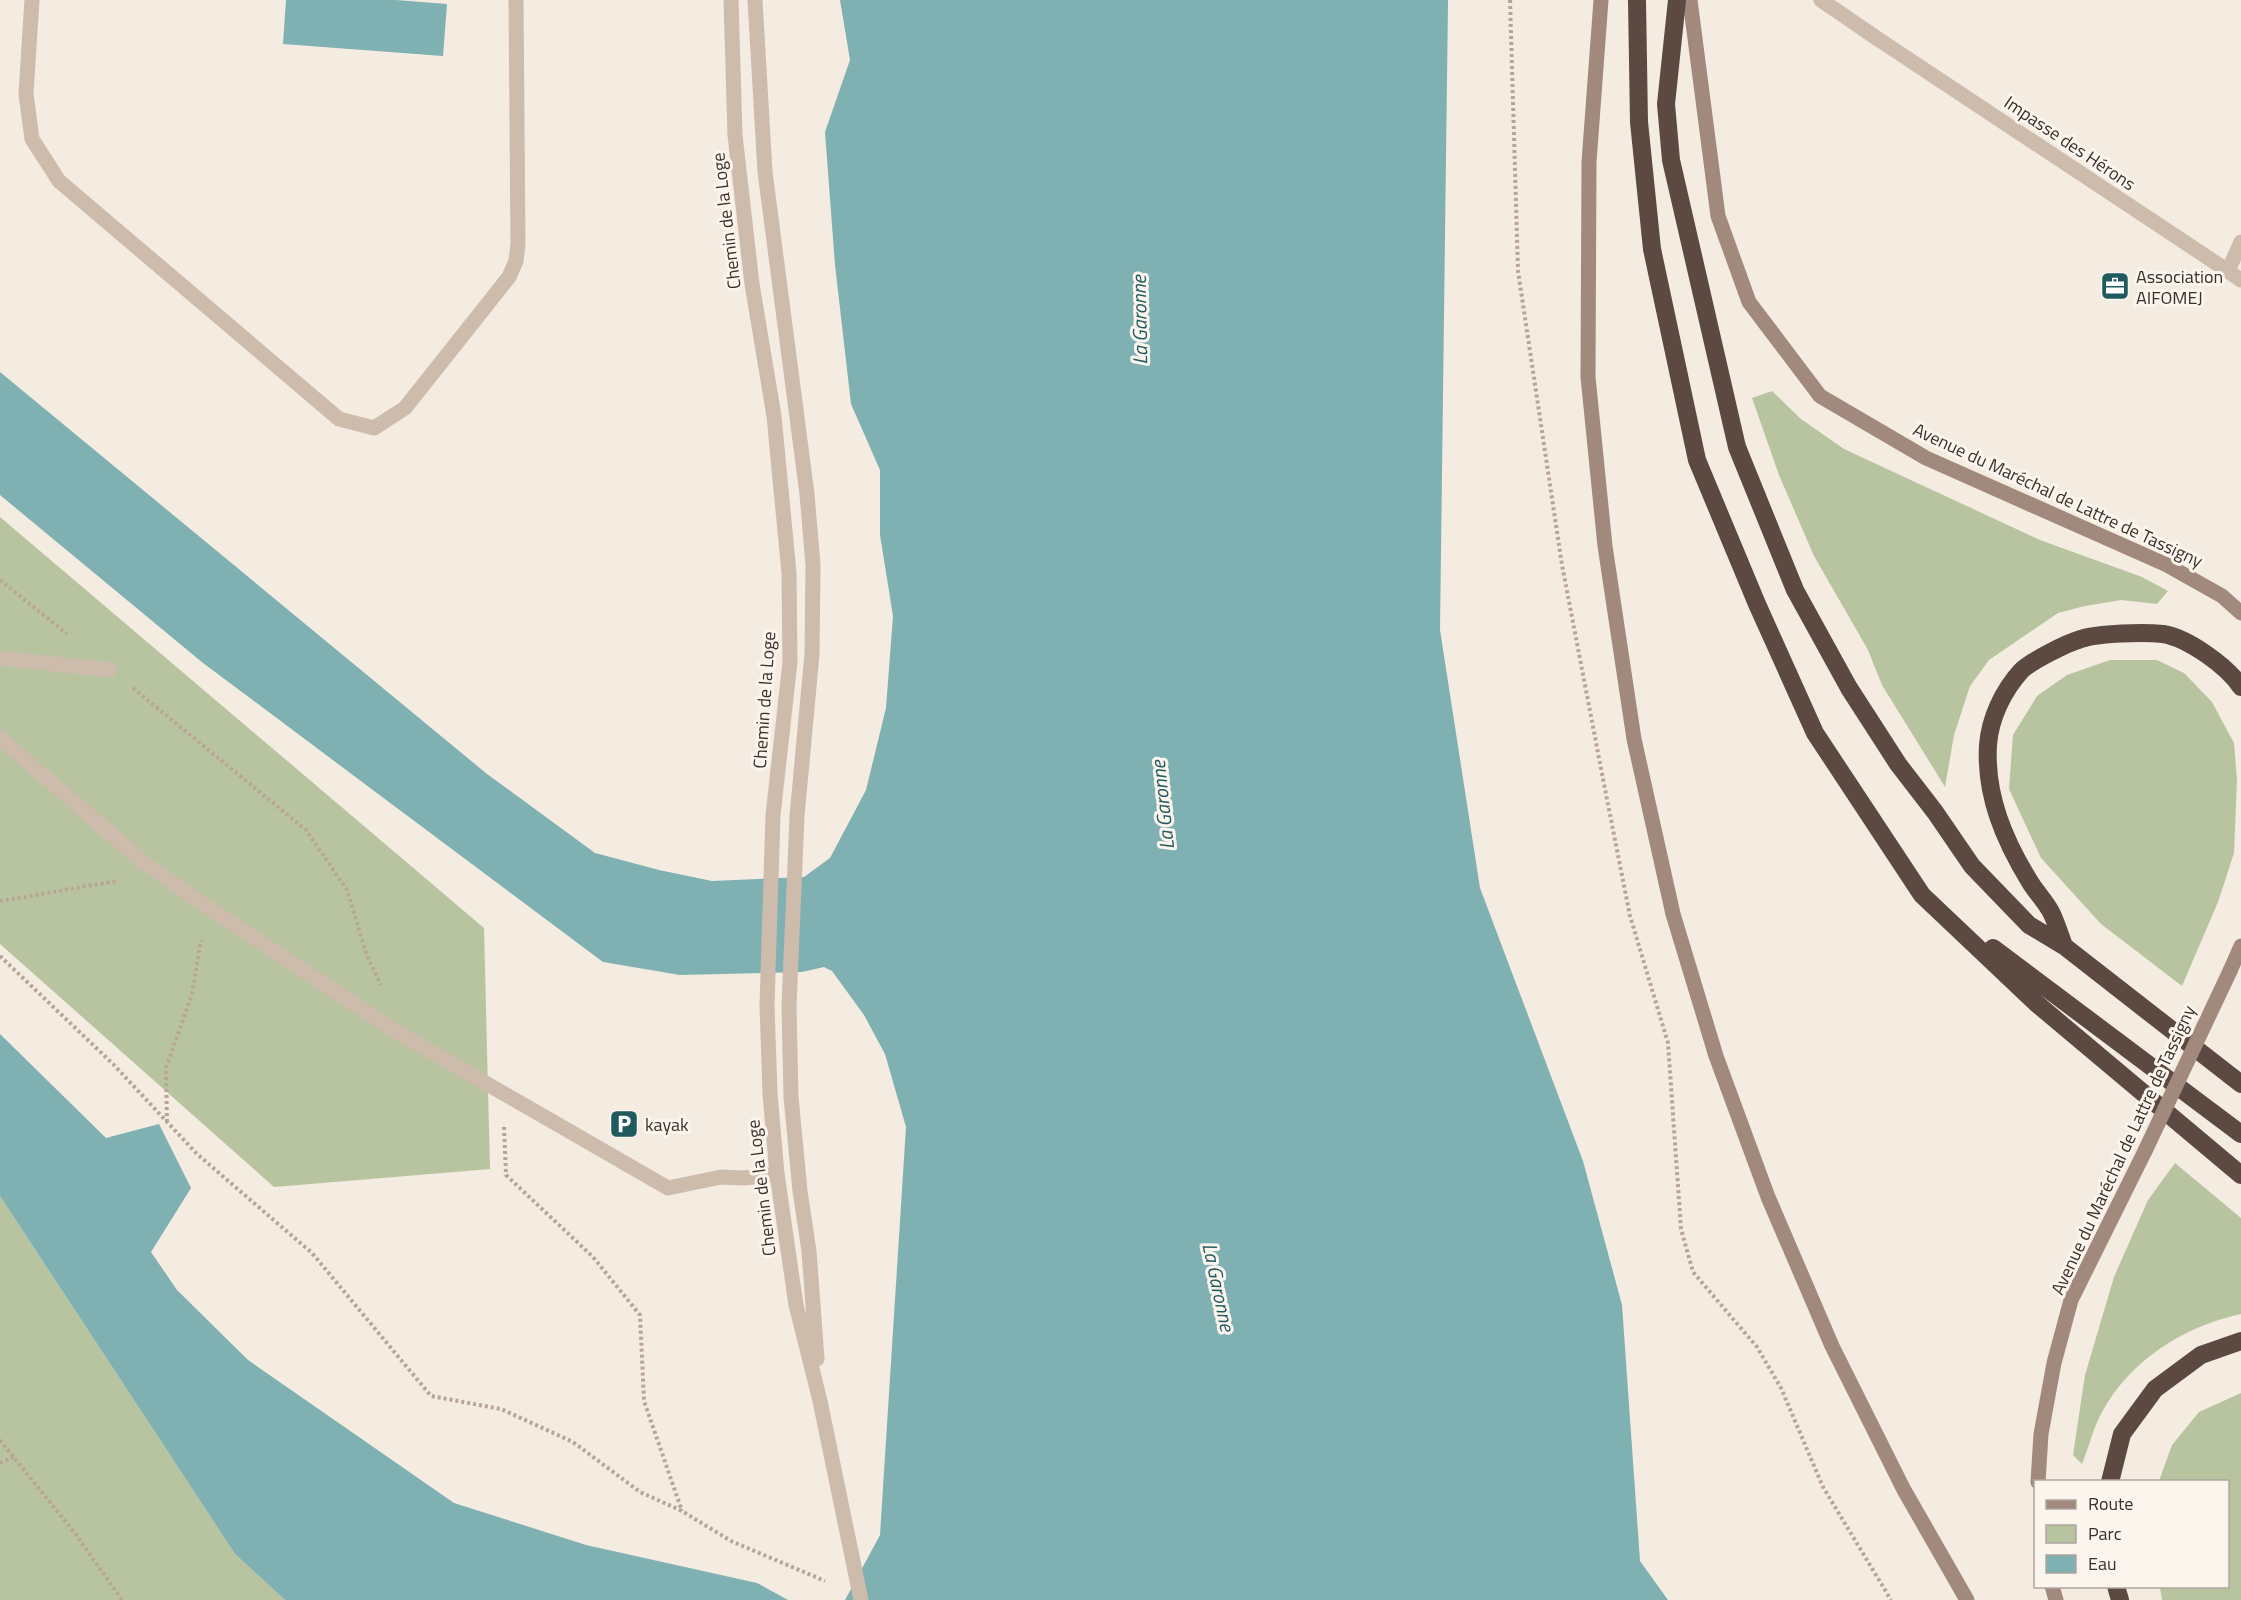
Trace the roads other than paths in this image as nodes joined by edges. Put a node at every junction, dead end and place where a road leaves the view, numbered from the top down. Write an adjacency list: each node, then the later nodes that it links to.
1 (32, 0): 2 (street)
2 (516, 0)
3 (731, 0): 22 (street, Chemin de la Loge)
4 (755, 0): 25 (street, Chemin de la Loge)
5 (1601, 0): 29 (main road)
6 (1637, 0): 17 (highway)
7 (1677, 0): 19 (highway)
8 (1690, 0): 12 (main road, Avenue du Maréchal de Lattre de Tassigny)
9 (1821, 0): 11 (street, Impasse des Hérons)
10 (2241, 242): 11 (street)
11 (2235, 276)
12 (2241, 613)
13 (0, 658): 14 (street)
14 (110, 670)
15 (2241, 687): 19 (highway)
16 (0, 738): 22 (street)
17 (1922, 895): 21 (highway); 23 (highway)
18 (2241, 945): 26 (main road, Avenue du Maréchal de Lattre de Tassigny, bridge)
19 (2064, 946): 20 (highway)
20 (2241, 1084)
21 (2241, 1134)
22 (777, 1174): 25 (street, Chemin de la Loge)
23 (2241, 1175)
24 (2241, 1341): 27 (highway)
25 (820, 1401): 28 (street, Chemin de la Loge)
26 (2038, 1480)
27 (2110, 1480)
28 (861, 1600)
29 (1966, 1600)

